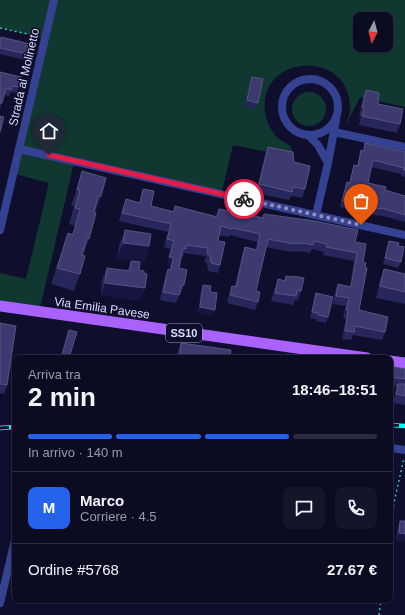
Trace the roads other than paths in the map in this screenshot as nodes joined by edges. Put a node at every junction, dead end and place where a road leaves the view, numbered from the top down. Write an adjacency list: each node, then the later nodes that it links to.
1 (54, 0): 6 (street, Strada al Molinetto)
2 (336, 119): 3 (street); 4 (street); 4 (street)
3 (334, 132): 5 (street); 7 (street)
4 (308, 135): 7 (street)
5 (405, 147)
6 (19, 149): 8 (street, Strada al Molinetto); 9 (street)
7 (328, 163): 9 (street)
8 (4, 196): 10 (street, Strada al Molinetto)
9 (316, 215): 11 (street)
10 (0, 230)
11 (405, 235)
12 (0, 306): 13 (main road, Via Emilia Pavese / SS10)
13 (346, 355)
14 (393, 361): 15 (main road)
15 (405, 363)
16 (393, 449): 17 (street)
17 (405, 451)
18 (12, 553): 19 (street)
19 (0, 603)

